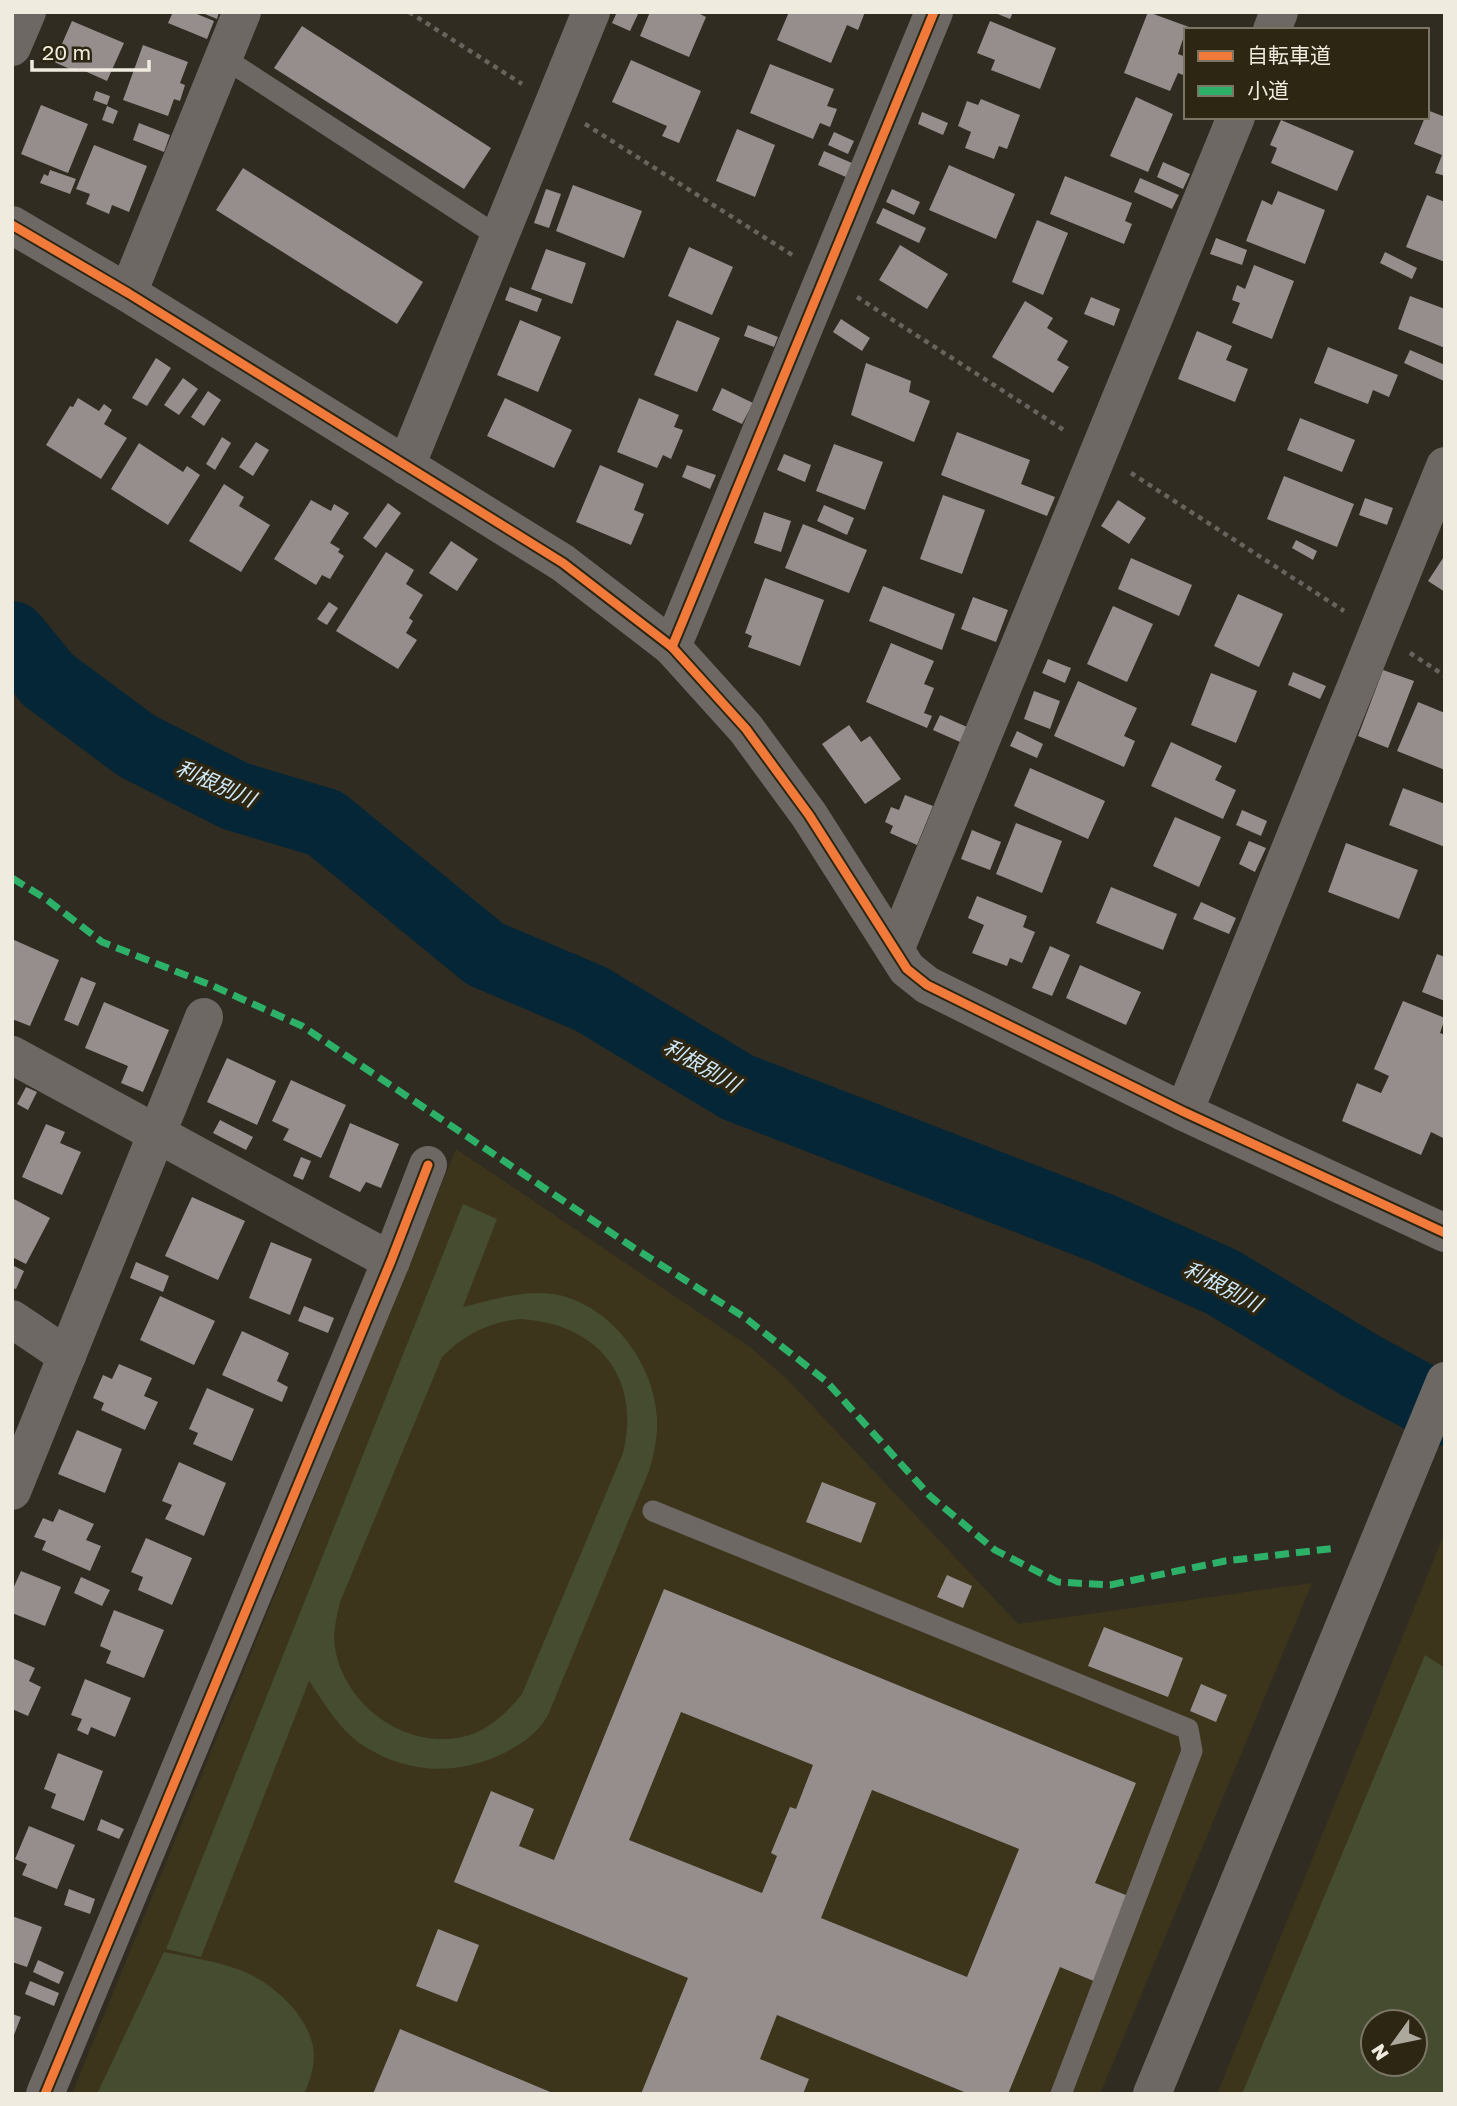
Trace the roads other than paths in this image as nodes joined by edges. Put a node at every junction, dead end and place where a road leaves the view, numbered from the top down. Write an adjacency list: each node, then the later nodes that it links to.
1 (27, 12): 5 (street)
2 (242, 12): 6 (street)
3 (591, 12): 9 (street)
4 (934, 12): 13 (street)
5 (12, 47)
6 (224, 58): 9 (lane); 10 (street)
7 (1235, 119): 14 (street)
8 (12, 225): 10 (street)
9 (499, 237): 11 (street)
10 (128, 293): 11 (street)
11 (406, 466): 13 (street)
12 (1445, 466): 17 (street)
13 (672, 647): 14 (street)
14 (895, 950): 17 (street)
15 (204, 1017): 18 (street)
16 (12, 1055): 18 (street)
17 (1184, 1112): 20 (street)
18 (157, 1134): 21 (street); 23 (street)
19 (428, 1166): 21 (street)
20 (1445, 1233)
21 (391, 1261): 27 (street)
22 (12, 1320): 23 (street)
23 (67, 1356): 25 (street)
24 (1445, 1381): 29 (street)
25 (12, 1491)
26 (653, 1511): 28 (lane)
27 (45, 2094)
28 (1061, 2094)
29 (1152, 2094)

